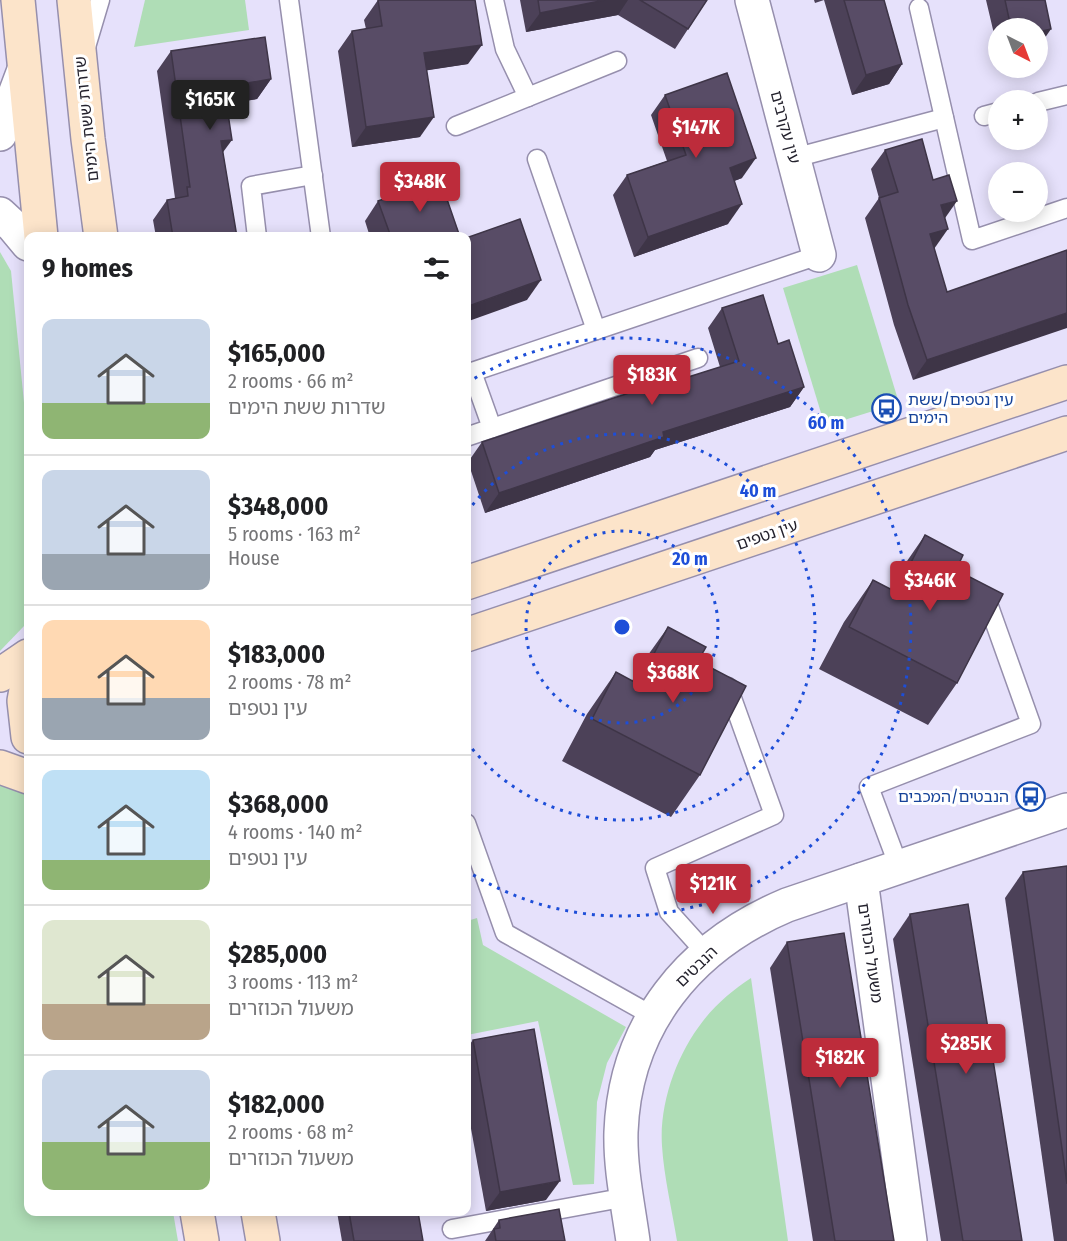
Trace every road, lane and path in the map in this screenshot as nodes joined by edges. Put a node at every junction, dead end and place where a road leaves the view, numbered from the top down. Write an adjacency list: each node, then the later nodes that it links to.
1 (18, 0): 10 (street)
2 (74, 0): 9 (street, שדרות ששת הימים)
3 (100, 0): 9 (lane)
4 (289, 0): 19 (lane)
5 (494, 0): 12 (lane)
6 (752, 0): 17 (street, עין עקרבים)
7 (919, 8): 14 (lane)
8 (617, 61): 12 (lane)
9 (80, 66): 23 (street, שדרות ששת הימים)
10 (24, 70): 16 (street); 22 (street)
11 (1067, 95): 13 (lane)
12 (528, 97): 15 (lane)
13 (1048, 100)
14 (944, 118): 17 (lane); 20 (lane)
15 (456, 126)
16 (0, 134)
17 (794, 158): 27 (street, עין עקרבים)
18 (537, 159): 28 (lane)
19 (312, 175): 24 (lane); 25 (lane)
20 (1067, 208)
21 (0, 214): 26 (street)
22 (40, 232)
23 (100, 232)
24 (256, 232)
25 (320, 232)
26 (24, 239)
27 (819, 255): 28 (lane)
28 (596, 330): 30 (lane)
29 (698, 357): 33 (lane)
30 (471, 372)
31 (471, 378): 33 (lane)
32 (1067, 382): 36 (street)
33 (492, 428): 35 (lane)
34 (1067, 433): 38 (street, עין נטפים)
35 (471, 435)
36 (471, 581)
37 (986, 598): 46 (lane)
38 (471, 632)
39 (24, 659): 40 (street)
40 (0, 675)
41 (728, 687): 48 (lane)
42 (0, 767): 43 (street)
43 (24, 776)
44 (1067, 810): 46 (street, הנבטים)
45 (471, 838): 49 (lane)
46 (899, 867): 47 (street, הנבטים)
47 (861, 880): 48 (street, הנבטים); 57 (street, משעול הכוזרים)
48 (706, 953): 49 (street, הנבטים)
49 (654, 1016): 50 (street, הנבטים)
50 (627, 1197): 53 (lane); 56 (street, הנבטים)
51 (198, 1216): 54 (street)
52 (259, 1216): 55 (street)
53 (452, 1227)
54 (202, 1241)
55 (263, 1241)
56 (633, 1241)
57 (910, 1241)

